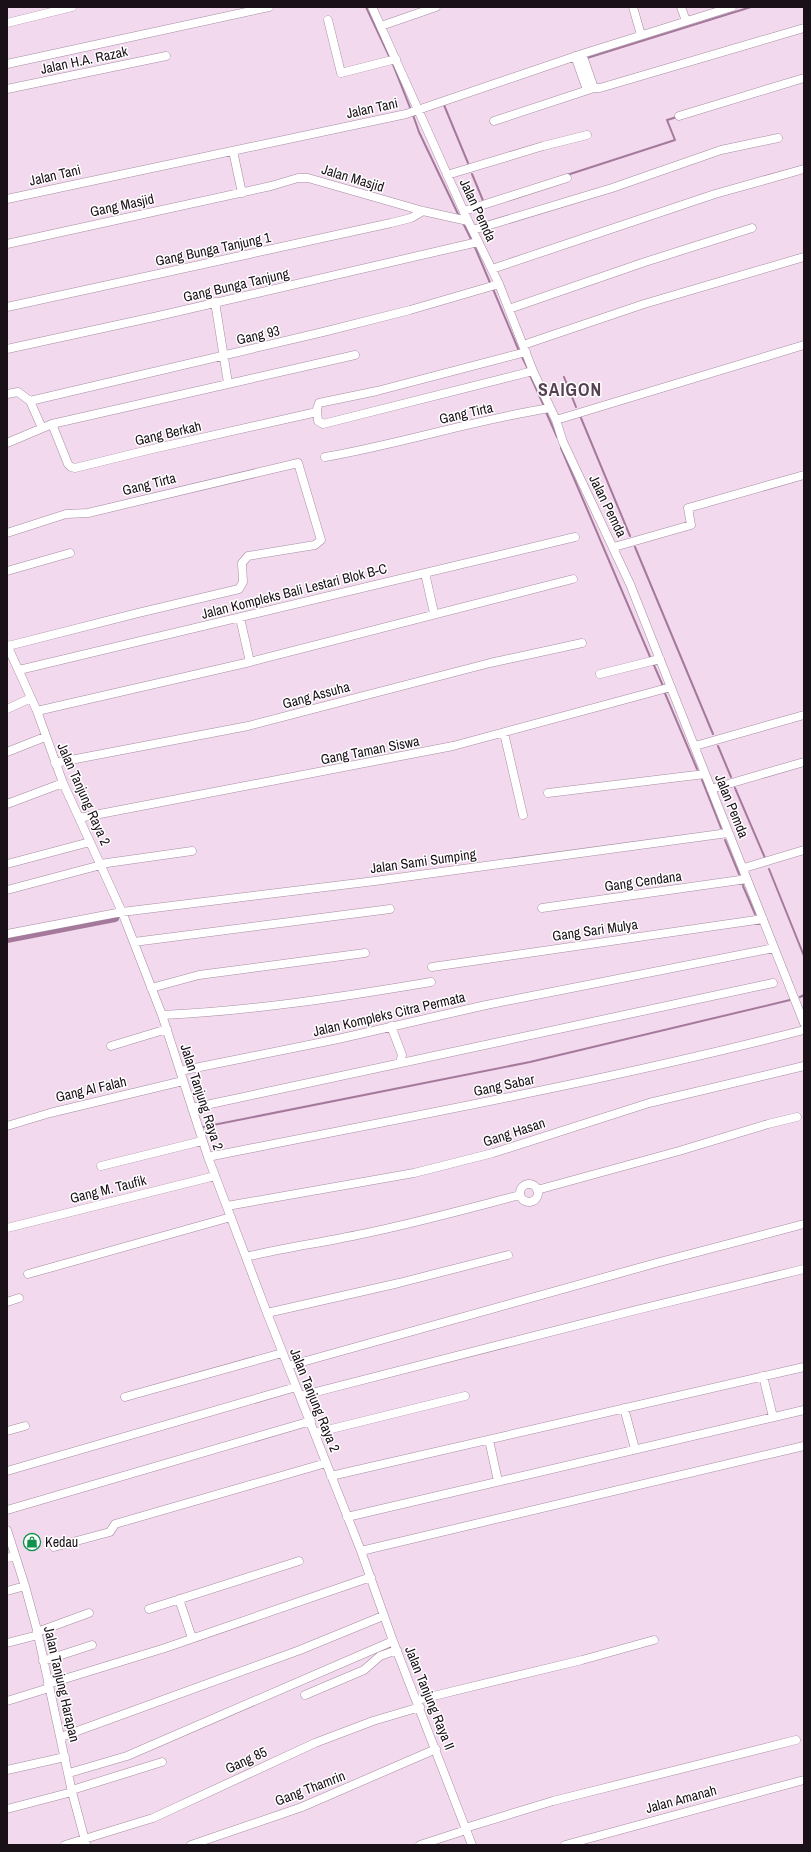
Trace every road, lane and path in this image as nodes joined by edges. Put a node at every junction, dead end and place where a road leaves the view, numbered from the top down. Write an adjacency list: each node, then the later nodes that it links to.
1 (72, 7): 8 (street)
2 (269, 7): 18 (street)
3 (372, 7): 12 (street, Jalan Pemda)
4 (436, 7): 12 (street)
5 (633, 7): 14 (street)
6 (681, 7): 10 (street)
7 (729, 7): 10 (street, Jalan Tani)
8 (44, 10): 11 (street)
9 (328, 20): 17 (street)
10 (686, 21): 14 (street, Jalan Tani)
11 (7, 23)
12 (381, 26): 17 (street, Jalan Pemda)
13 (804, 28): 21 (street)
14 (641, 35): 15 (street, Jalan Tani)
15 (579, 55): 21 (street); 22 (street, Jalan Tani)
16 (166, 56): 20 (street, Jalan H.A. Razak)
17 (396, 59): 22 (street, Jalan Pemda)
18 (7, 64)
19 (804, 78): 23 (street)
20 (7, 89)
21 (590, 89): 24 (street)
22 (417, 110): 27 (street, Jalan Tani); 29 (street, Jalan Pemda)
23 (679, 116)
24 (494, 121)
25 (587, 135): 29 (street)
26 (778, 138): 37 (street)
27 (233, 151): 31 (street); 32 (street, Jalan Tani)
28 (804, 169): 41 (street)
29 (447, 175): 34 (street, Jalan Pemda)
30 (567, 178): 34 (street)
31 (242, 193): 33 (street, Jalan Masjid); 39 (street, Gang Masjid)
32 (7, 199)
33 (423, 211): 35 (street, Jalan Masjid); 44 (street, Gang Bunga Tanjung 1)
34 (464, 211): 35 (street, Jalan Pemda)
35 (467, 221): 37 (street, Jalan Pemda)
36 (752, 228): 45 (street)
37 (473, 230): 38 (street, Jalan Pemda)
38 (474, 243): 41 (street, Jalan Pemda); 43 (street, Gang Bunga Tanjung)
39 (7, 244)
40 (804, 257): 48 (street)
41 (492, 269): 42 (street, Jalan Pemda)
42 (494, 286): 45 (street, Jalan Pemda); 50 (street, Gang 93)
43 (215, 302): 47 (street, Gang Bunga Tanjung); 50 (street)
44 (7, 307)
45 (510, 309): 48 (street, Jalan Pemda)
46 (804, 345): 57 (street)
47 (7, 349)
48 (523, 351): 51 (street, Jalan Pemda); 56 (street, Gang Berkah)
49 (355, 355): 52 (street)
50 (222, 356): 52 (street); 54 (street, Gang 93)
51 (530, 372): 55 (street, Jalan Pemda); 56 (street)
52 (228, 383): 58 (street)
53 (7, 394): 54 (street)
54 (30, 401): 59 (street)
55 (547, 408): 57 (street, Jalan Pemda); 61 (street, Gang Tirta)
56 (317, 412): 58 (street, Gang Berkah)
57 (556, 420): 65 (street, Jalan Pemda)
58 (52, 424): 59 (street)
59 (42, 428): 60 (street)
60 (7, 443)
61 (325, 457)
62 (804, 475): 65 (street)
63 (7, 533): 73 (street, Gang Tirta)
64 (575, 537): 68 (street, Jalan Kompleks Bali Lestari Blok B-C)
65 (614, 547): 74 (street, Jalan Pemda)
66 (70, 554): 67 (street)
67 (7, 571)
68 (425, 573): 70 (street); 71 (street, Jalan Kompleks Bali Lestari Blok B-C)
69 (573, 579): 70 (street)
70 (434, 614): 75 (street)
71 (240, 618): 75 (street); 76 (street, Jalan Kompleks Bali Lestari Blok B-C)
72 (582, 643): 88 (street, Gang Assuha)
73 (7, 646): 76 (street, Jalan Tanjung Raya 2)
74 (660, 659): 77 (street); 78 (street, Jalan Pemda)
75 (250, 662): 81 (street)
76 (19, 670): 79 (street, Jalan Tanjung Raya 2)
77 (600, 674)
78 (665, 689): 83 (street, Gang Taman Siswa); 85 (street, Jalan Pemda)
79 (31, 698): 80 (street); 81 (street, Jalan Tanjung Raya 2)
80 (7, 709)
81 (37, 711): 84 (street, Jalan Tanjung Raya 2)
82 (804, 715): 85 (street)
83 (504, 733): 94 (street); 95 (street, Gang Taman Siswa)
84 (45, 737): 86 (street); 88 (street, Jalan Tanjung Raya 2)
85 (696, 746): 89 (street, Jalan Pemda)
86 (7, 752)
87 (804, 762): 91 (street)
88 (55, 763): 90 (street, Jalan Tanjung Raya 2)
89 (705, 774): 91 (street, Jalan Pemda); 92 (street)
90 (63, 783): 93 (street); 95 (street, Jalan Tanjung Raya 2)
91 (711, 789): 96 (street, Jalan Pemda)
92 (548, 793)
93 (7, 804)
94 (523, 815)
95 (79, 818): 97 (street, Jalan Tanjung Raya 2)
96 (728, 833): 102 (street, Jalan Pemda); 107 (street, Jalan Sami Sumping)
97 (90, 842): 100 (street); 101 (street, Jalan Tanjung Raya 2)
98 (804, 850): 102 (street)
99 (192, 851): 101 (street)
100 (7, 864)
101 (101, 865): 104 (street); 107 (street, Jalan Tanjung Raya 2)
102 (744, 868): 103 (street, Jalan Pemda)
103 (747, 879): 105 (street, Gang Cendana); 108 (street, Jalan Pemda)
104 (7, 890)
105 (542, 908)
106 (390, 909): 110 (street)
107 (122, 912): 109 (street, Jalan Sami Sumping); 110 (street, Jalan Tanjung Raya 2)
108 (763, 919): 111 (street, Jalan Pemda); 113 (street, Gang Sari Mulya)
109 (7, 934)
110 (134, 942): 116 (street, Jalan Tanjung Raya 2)
111 (774, 948): 118 (street, Jalan Pemda); 119 (street, Jalan Kompleks Citra Permata)
112 (365, 953): 116 (street)
113 (432, 967)
114 (431, 982): 117 (street)
115 (773, 983): 123 (street)
116 (151, 988): 117 (street, Jalan Tanjung Raya 2)
117 (162, 1015): 120 (street, Jalan Tanjung Raya 2)
118 (804, 1022)
119 (391, 1026): 123 (street); 125 (street, Jalan Kompleks Citra Permata)
120 (167, 1029): 122 (street); 125 (street, Jalan Tanjung Raya 2)
121 (804, 1030): 131 (street, Gang Sabar)
122 (111, 1046)
123 (400, 1063): 127 (street)
124 (804, 1066): 136 (street, Gang Hasan)
125 (180, 1071): 126 (street, Jalan Tanjung Raya 2)
126 (183, 1081): 127 (street, Jalan Tanjung Raya 2); 129 (street, Gang Al Falah)
127 (192, 1108): 130 (street, Jalan Tanjung Raya 2)
128 (797, 1117): 134 (street)
129 (7, 1126)
130 (202, 1141): 131 (street, Jalan Tanjung Raya 2); 132 (street)
131 (208, 1157): 133 (street, Jalan Tanjung Raya 2)
132 (102, 1166)
133 (215, 1176): 136 (street, Jalan Tanjung Raya 2); 139 (street, Gang M. Taufik)
134 (537, 1190): 135 (street); 135 (street)
135 (520, 1195): 141 (street)
136 (228, 1206): 137 (street, Jalan Tanjung Raya 2)
137 (231, 1217): 141 (street, Jalan Tanjung Raya 2); 143 (street)
138 (804, 1224): 148 (street)
139 (7, 1228)
140 (508, 1255): 146 (street)
141 (246, 1257): 146 (street, Jalan Tanjung Raya 2)
142 (804, 1269): 152 (street)
143 (28, 1274)
144 (19, 1298): 145 (street)
145 (7, 1302)
146 (267, 1313): 147 (street, Jalan Tanjung Raya 2)
147 (282, 1353): 148 (street, Jalan Tanjung Raya 2); 154 (street)
148 (288, 1366): 151 (street, Jalan Tanjung Raya 2)
149 (804, 1366): 150 (street)
150 (763, 1376): 155 (street); 157 (street)
151 (296, 1387): 152 (street, Jalan Tanjung Raya 2); 166 (street)
152 (300, 1396): 158 (street, Jalan Tanjung Raya 2)
153 (465, 1396): 161 (street)
154 (125, 1397)
155 (624, 1408): 162 (street); 164 (street)
156 (804, 1410): 157 (street)
157 (773, 1417): 164 (street)
158 (311, 1421): 161 (street, Jalan Tanjung Raya 2); 169 (street)
159 (25, 1426): 160 (street)
160 (7, 1431)
161 (315, 1433): 165 (street, Jalan Tanjung Raya 2)
162 (489, 1440): 167 (street); 168 (street)
163 (804, 1446): 173 (street)
164 (635, 1449): 168 (street)
165 (326, 1463): 167 (street, Jalan Tanjung Raya 2); 172 (street)
166 (7, 1471)
167 (331, 1476): 170 (street, Jalan Tanjung Raya 2)
168 (498, 1481): 170 (street)
169 (7, 1510)
170 (347, 1517): 173 (street, Jalan Tanjung Raya 2)
171 (7, 1530): 174 (street, Jalan Tanjung Harapan)
172 (54, 1547)
173 (361, 1551): 176 (street, Jalan Tanjung Raya 2)
174 (11, 1557): 178 (street, Jalan Tanjung Harapan)
175 (299, 1561): 180 (street)
176 (364, 1561): 177 (street, Jalan Tanjung Raya II)
177 (371, 1578): 183 (street, Jalan Tanjung Raya II); 185 (street)
178 (25, 1586): 179 (street); 184 (street, Jalan Tanjung Harapan)
179 (7, 1591)
180 (179, 1599): 181 (street); 185 (street)
181 (149, 1609)
182 (89, 1613): 184 (street)
183 (383, 1616): 187 (street, Jalan Tanjung Raya II); 196 (street)
184 (37, 1633): 188 (street); 191 (street, Jalan Tanjung Harapan)
185 (192, 1638): 192 (street)
186 (654, 1640): 195 (street, Gang 85)
187 (393, 1641): 190 (street, Jalan Tanjung Raya II); 202 (street)
188 (7, 1644)
189 (92, 1644): 191 (street)
190 (397, 1650): 193 (street); 195 (street, Jalan Tanjung Raya II)
191 (44, 1661): 192 (street, Jalan Tanjung Harapan)
192 (49, 1686): 194 (street); 196 (street, Jalan Tanjung Harapan)
193 (304, 1695)
194 (7, 1701)
195 (418, 1704): 198 (street, Jalan Tanjung Raya II); 207 (street, Gang 85)
196 (61, 1737): 199 (street, Jalan Tanjung Harapan)
197 (796, 1740): 206 (street)
198 (436, 1749): 206 (street, Jalan Tanjung Raya II); 209 (street, Gang Thamrin)
199 (65, 1757): 201 (street); 202 (street, Jalan Tanjung Harapan)
200 (162, 1762): 204 (street)
201 (7, 1770)
202 (69, 1772): 204 (street, Jalan Tanjung Harapan)
203 (804, 1780): 212 (street, Jalan Amanah)
204 (72, 1791): 205 (street); 207 (street, Jalan Tanjung Harapan)
205 (7, 1809)
206 (466, 1829): 210 (street); 211 (street, Jalan Tanjung Raya II)
207 (85, 1843): 208 (street, Gang 85)
208 (65, 1845)
209 (191, 1845)
210 (420, 1845)
211 (472, 1845)
212 (565, 1845)

